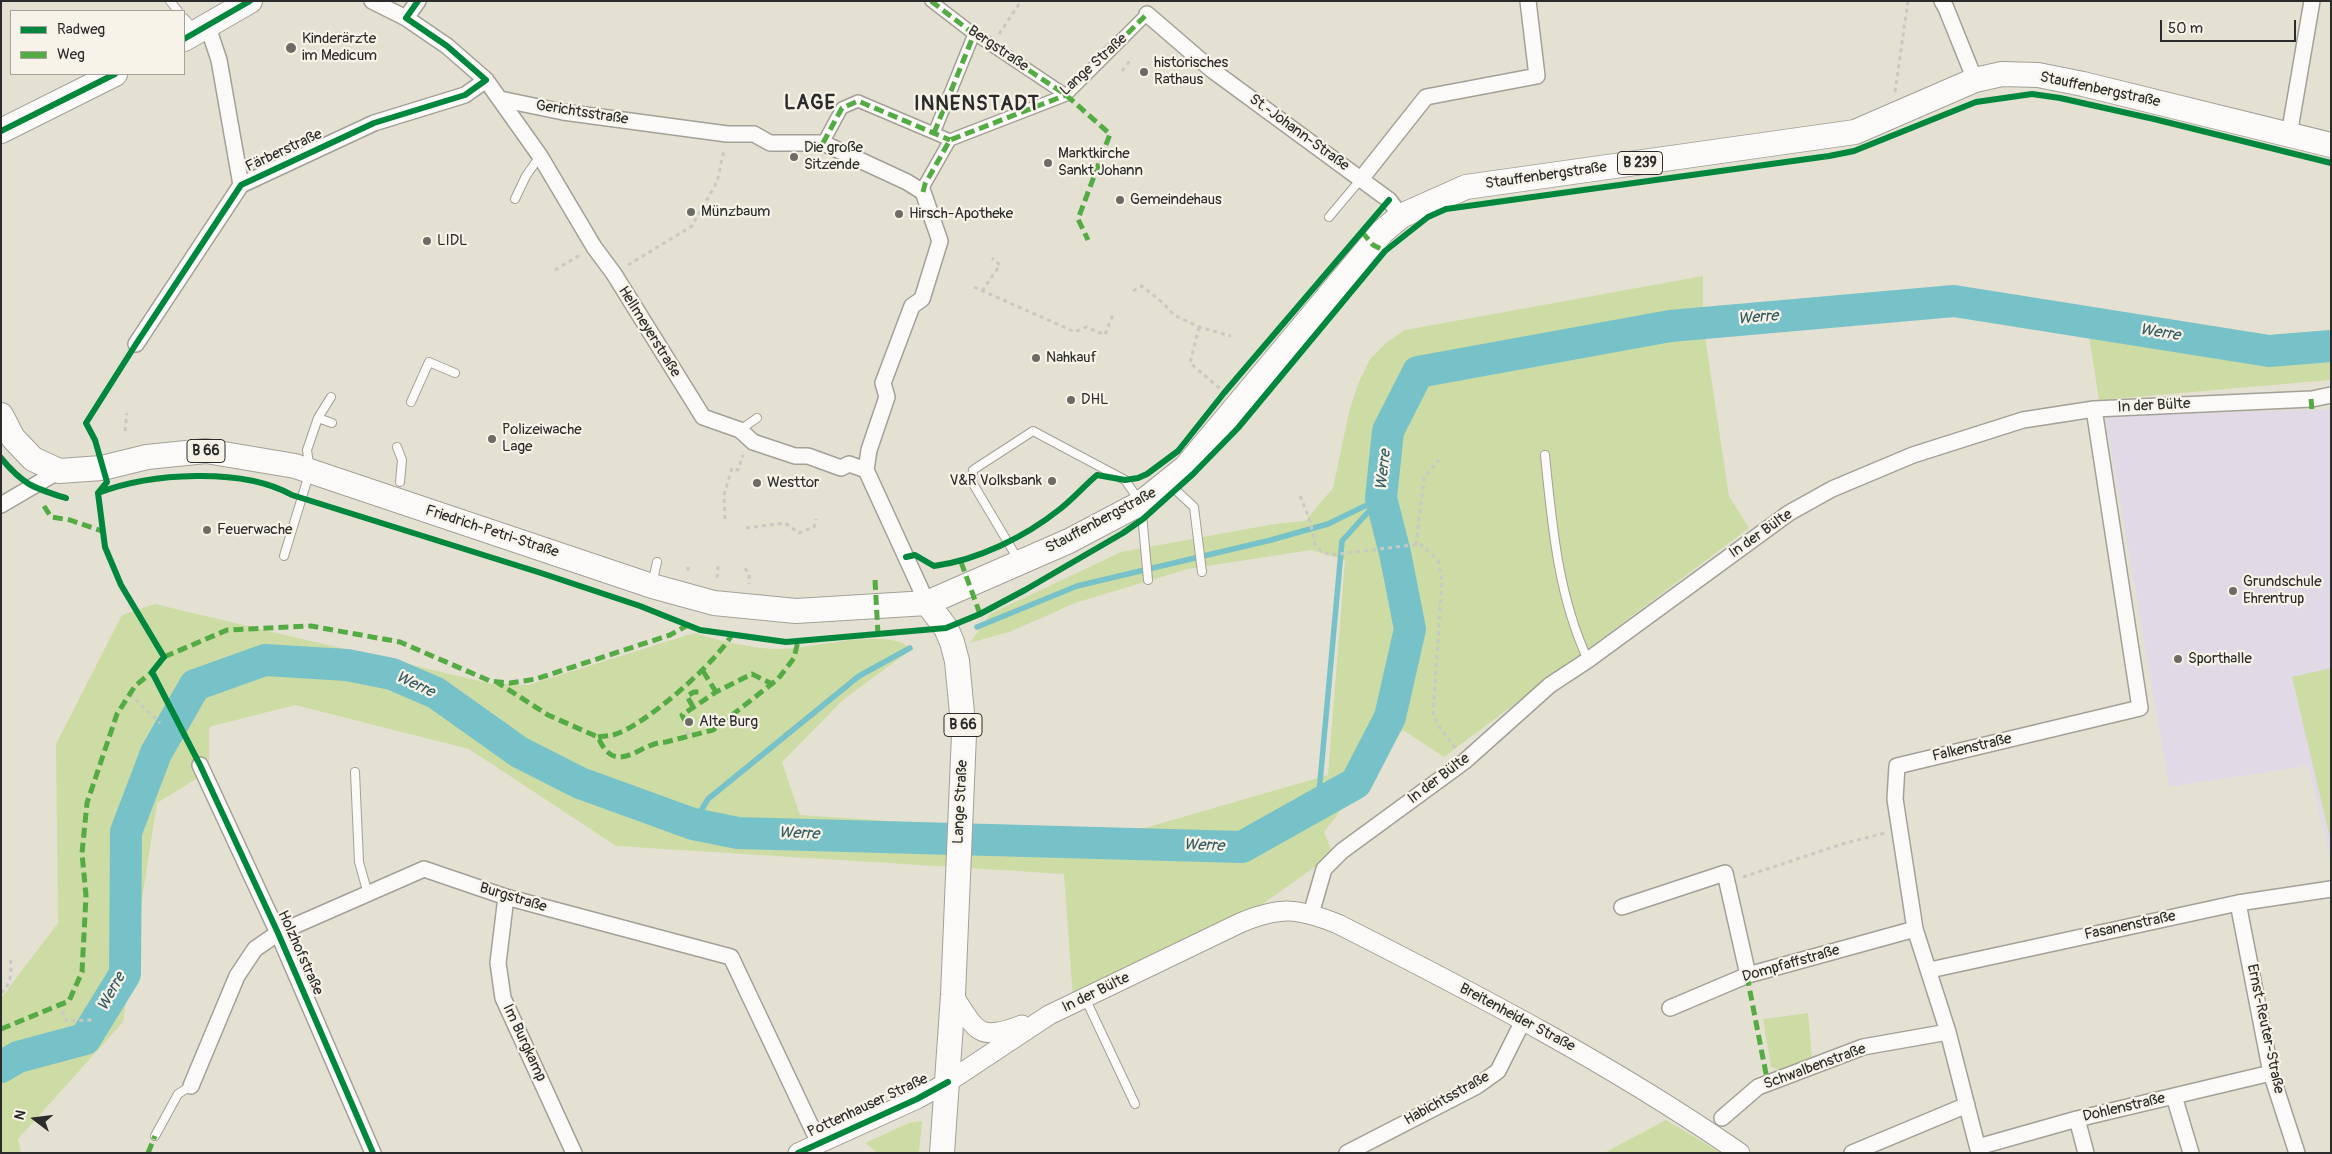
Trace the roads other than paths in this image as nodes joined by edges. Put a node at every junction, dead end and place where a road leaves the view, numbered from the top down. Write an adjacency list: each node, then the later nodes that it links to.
1 (250, 1): 10 (main road)
2 (372, 1): 9 (street)
3 (418, 1): 9 (street)
4 (931, 1): 11 (street, Bergstraße)
5 (1528, 1): 24 (street)
6 (2312, 1): 19 (street)
7 (1947, 4): 14 (street)
8 (1147, 14): 15 (street, Lange Straße); 24 (street, St.-Johann-Straße)
9 (406, 18): 13 (street)
10 (193, 29): 25 (street, Färberstraße)
11 (974, 34): 15 (street, Bergstraße); 18 (street)
12 (113, 75): 17 (main road)
13 (486, 80): 16 (street); 25 (street, Färberstraße)
14 (1975, 80): 19 (main road, Stauffenbergstraße / B 239); 29 (main road, Stauffenbergstraße / B 239)
15 (1066, 96): 20 (street, Lange Straße)
16 (500, 99): 21 (street, Gerichtsstraße); 23 (street, Hellmeyerstraße)
17 (1, 131)
18 (931, 132): 20 (street); 21 (street)
19 (2289, 135): 22 (main road, Stauffenbergstraße / B 239)
20 (950, 140): 26 (street)
21 (823, 143): 26 (street, Gerichtsstraße)
22 (2331, 145)
23 (540, 156): 27 (lane); 40 (street, Hellmeyerstraße)
24 (1361, 179): 28 (lane); 29 (street, St.-Johann-Straße)
25 (241, 185): 30 (street, Färberstraße)
26 (923, 192): 43 (street)
27 (515, 199)
28 (1329, 216)
29 (1401, 216): 47 (main road, Stauffenbergstraße / B 239)
30 (136, 344)
31 (455, 373): 34 (lane)
32 (2331, 395): 35 (street, In der Bülte)
33 (330, 397): 37 (lane)
34 (411, 402)
35 (2094, 409): 57 (street, In der Bülte); 67 (street, Falkenstraße)
36 (1, 415): 44 (main road, Friedrich-Petri-Straße / B 66)
37 (318, 418): 39 (lane); 45 (lane)
38 (757, 418): 40 (lane)
39 (332, 423)
40 (744, 434): 43 (street, Hellmeyerstraße)
41 (397, 447): 46 (lane)
42 (1545, 455): 57 (lane)
43 (866, 470): 56 (street, Lange Straße)
44 (59, 471): 45 (main road, Friedrich-Petri-Straße / B 66); 49 (street, Friedrich-Petri-Straße)
45 (310, 471): 50 (lane); 55 (main road, Friedrich-Petri-Straße / B 66)
46 (400, 482)
47 (1168, 483): 48 (main road, Stauffenbergstraße / B 239); 53 (lane)
48 (1141, 503): 52 (main road, Stauffenbergstraße / B 239); 52 (lane); 54 (lane)
49 (1, 505)
50 (284, 556)
51 (657, 562): 55 (lane)
52 (1020, 563): 56 (main road, Stauffenbergstraße / B 239)
53 (1202, 572)
54 (1148, 580)
55 (652, 586): 56 (main road, Friedrich-Petri-Straße / B 66)
56 (927, 603): 71 (main road, Lange Straße / B 66)
57 (1588, 660): 66 (street, In der Bülte)
58 (197, 760): 68 (street, Holzhofstraße)
59 (355, 772): 61 (lane)
60 (2331, 890): 63 (street, Fasanenstraße)
61 (368, 894): 62 (street, Burgstraße); 68 (street, Burgstraße)
62 (506, 897): 86 (street, Burgstraße); 89 (street, Im Burgkamp)
63 (2238, 903): 69 (street, Fasanenstraße); 77 (street, Ernst-Reuter-Straße)
64 (1622, 907): 70 (street)
65 (1281, 911): 66 (street, Breitenheider Straße); 72 (street, In der Bülte)
66 (1312, 914): 75 (street, Breitenheider Straße)
67 (1915, 929): 69 (street, Falkenstraße); 70 (street, Dompfaffstraße)
68 (278, 933): 79 (street, Burgstraße); 88 (street, Holzhofstraße)
69 (1930, 970): 76 (street, Falkenstraße)
70 (1748, 975): 73 (street, Dompfaffstraße)
71 (953, 996): 74 (street); 78 (main road, Lange Straße / B 66)
72 (1086, 998): 74 (street, In der Bülte); 81 (lane)
73 (1670, 1008)
74 (1049, 1015): 78 (street, In der Bülte)
75 (1523, 1021): 92 (street, Habichtsstraße); 93 (street, Breitenheider Straße)
76 (1948, 1032): 82 (street, Falkenstraße); 83 (street, Schwalbenstraße)
77 (2271, 1073): 80 (street, Dohlenstraße); 97 (street, Ernst-Reuter-Straße)
78 (948, 1082): 86 (street, Pottenhauser Straße); 91 (main road, Lange Straße / B 66)
79 (191, 1086): 85 (lane)
80 (2174, 1096): 84 (street, Dohlenstraße); 96 (street)
81 (1135, 1104)
82 (1967, 1105): 87 (street, Falkenstraße); 94 (street)
83 (1722, 1118)
84 (2077, 1119): 87 (street, Dohlenstraße); 95 (street)
85 (155, 1136)
86 (820, 1143): 90 (street, Pottenhauser Straße)
87 (1978, 1150)
88 (373, 1153)
89 (574, 1153)
90 (798, 1153)
91 (942, 1153)
92 (1347, 1153)
93 (1740, 1153)
94 (1852, 1153)
95 (2086, 1153)
96 (2192, 1153)
97 (2297, 1153)

